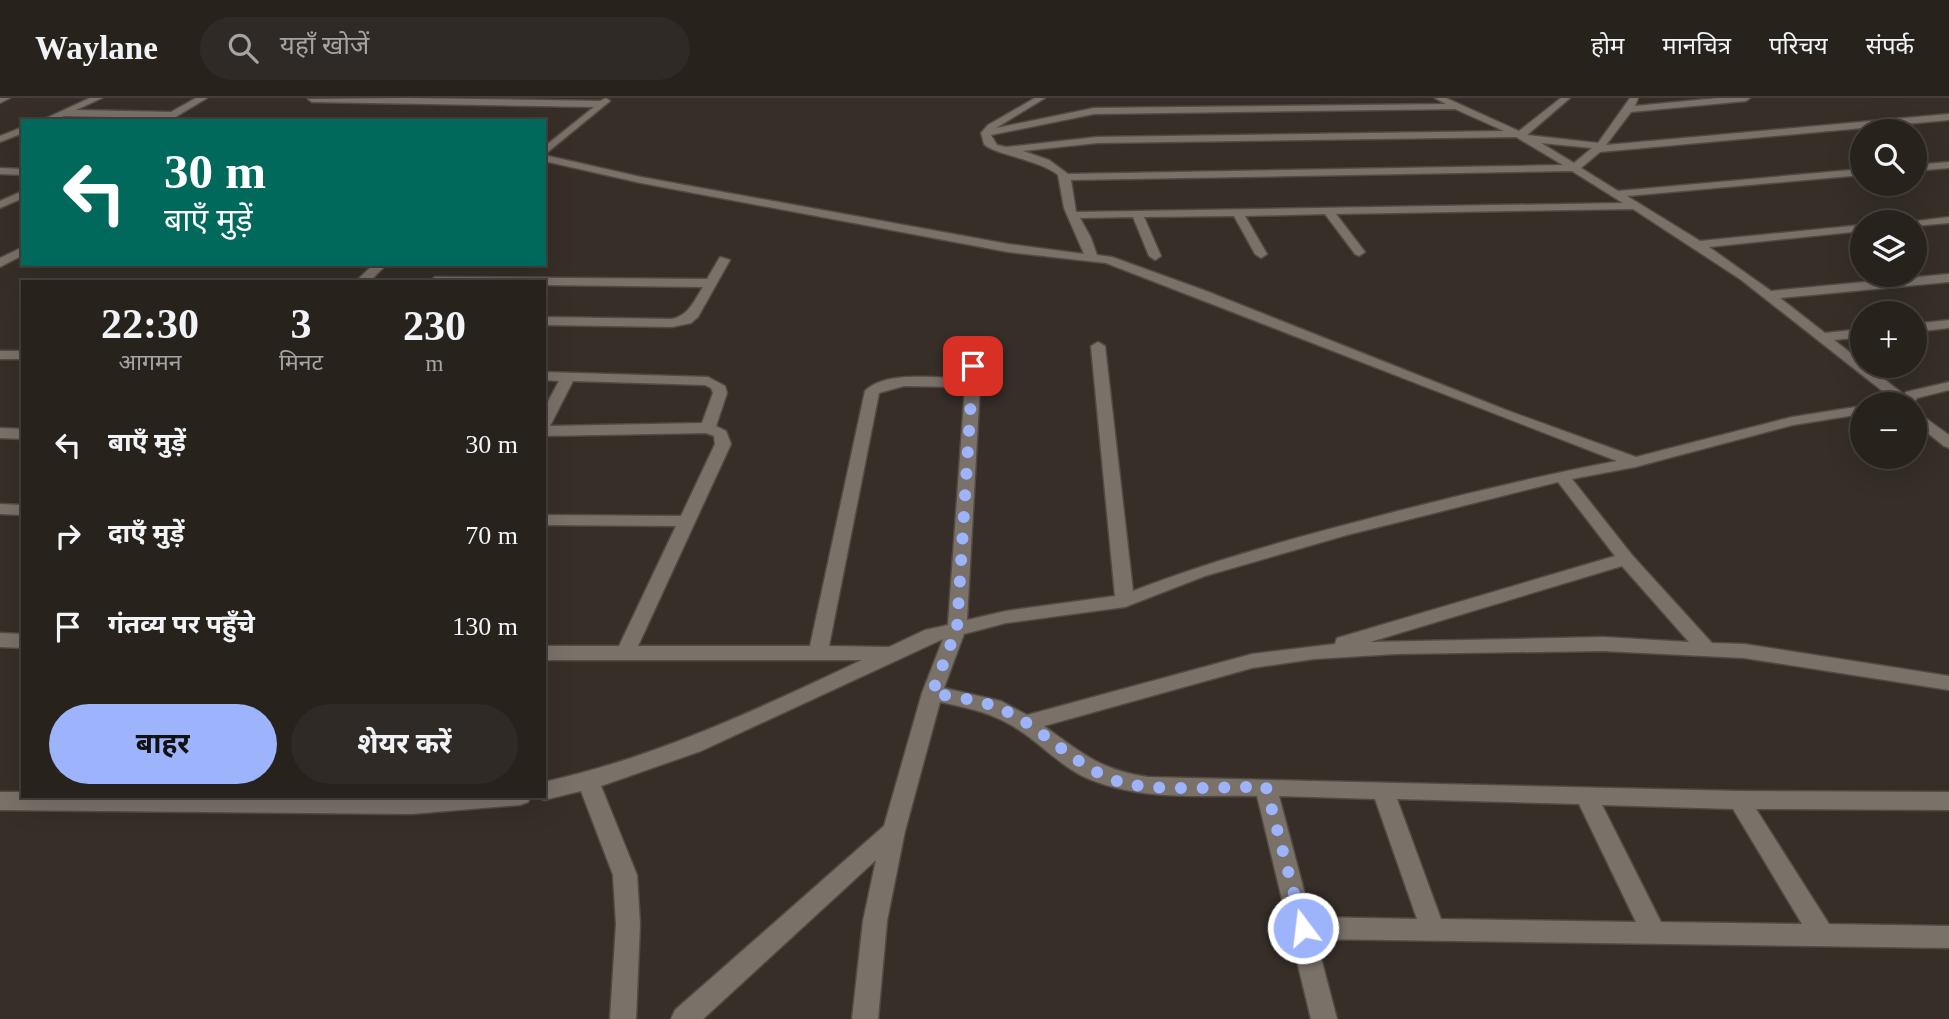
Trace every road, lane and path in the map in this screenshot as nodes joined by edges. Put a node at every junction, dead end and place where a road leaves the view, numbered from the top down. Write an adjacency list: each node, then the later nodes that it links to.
1 (6, 98): 10 (street)
2 (98, 98): 16 (street)
3 (204, 98): 17 (street)
4 (1041, 98): 24 (street)
5 (1249, 98): 15 (street)
6 (1438, 98): 14 (street)
7 (1566, 98): 26 (street)
8 (1746, 98): 13 (street)
9 (312, 99): 11 (street)
10 (0, 100)
11 (419, 100): 12 (street)
12 (606, 101): 27 (street)
13 (1632, 103): 30 (street)
14 (1459, 107): 15 (street); 26 (street)
15 (1256, 110): 21 (street); 24 (street)
16 (63, 113): 17 (street); 19 (street)
17 (172, 115): 20 (street)
18 (1949, 117): 30 (street)
19 (49, 119)
20 (165, 119)
21 (1264, 119)
22 (1270, 129): 28 (street)
23 (21, 131): 29 (street)
24 (986, 133): 32 (street)
25 (546, 136): 27 (street)
26 (1524, 136): 28 (street); 30 (street); 36 (street)
27 (563, 137): 31 (street)
28 (1278, 138): 32 (street)
29 (0, 139)
30 (1598, 147): 36 (street)
31 (546, 150)
32 (1006, 150): 40 (street)
33 (546, 158): 56 (street)
34 (1949, 165): 35 (street)
35 (1927, 167)
36 (1574, 168): 40 (street); 41 (street)
37 (0, 171): 38 (street)
38 (21, 172)
39 (1850, 173): 41 (street)
40 (1066, 177): 48 (street)
41 (1618, 194): 44 (street)
42 (21, 195): 43 (street)
43 (0, 205)
44 (1637, 206): 45 (street); 52 (street)
45 (1328, 211): 46 (street); 53 (street)
46 (1237, 212): 47 (street); 54 (street)
47 (1137, 214): 48 (street); 55 (street)
48 (1073, 215): 56 (street)
49 (1949, 219): 50 (street)
50 (1927, 222)
51 (1850, 229): 52 (street)
52 (1698, 245): 63 (street)
53 (1359, 252)
54 (1261, 254)
55 (1155, 256)
56 (1091, 257): 87 (street)
57 (724, 260): 62 (street)
58 (378, 266): 60 (street)
59 (1949, 278): 63 (street)
60 (363, 280)
61 (546, 282): 62 (street)
62 (711, 283): 64 (street)
63 (1768, 295): 68 (street)
64 (546, 321)
65 (1949, 324): 66 (street)
66 (1927, 327)
67 (1850, 334): 68 (street)
68 (1820, 338): 77 (street)
69 (1098, 346): 94 (street)
70 (975, 349): 75 (street)
71 (0, 355): 72 (street)
72 (21, 355)
73 (546, 376): 74 (street)
74 (569, 376): 80 (street); 82 (street)
75 (971, 383): 95 (street); 102 (street)
76 (1949, 386): 78 (street)
77 (1888, 392)
78 (1924, 392)
79 (1850, 412): 87 (street)
80 (546, 420)
81 (1927, 424): 86 (street)
82 (708, 428): 83 (street); 92 (street)
83 (546, 431)
84 (0, 433): 85 (street)
85 (21, 433)
86 (1949, 443)
87 (1635, 462): 88 (street)
88 (1562, 475): 93 (street); 94 (street)
89 (0, 509): 90 (street)
90 (21, 510)
91 (546, 520): 92 (street)
92 (689, 521): 101 (street)
93 (1626, 559): 98 (street); 99 (street)
94 (1125, 601): 95 (street)
95 (957, 628): 103 (street); 105 (street)
96 (0, 640): 97 (street)
97 (21, 641)
98 (1707, 649): 99 (street); 104 (street)
99 (1314, 652): 106 (street)
100 (546, 653): 101 (street)
101 (625, 653): 102 (street)
102 (818, 653): 103 (street)
103 (892, 653): 107 (street)
104 (1949, 683)
105 (932, 693): 106 (street); 116 (street)
106 (1025, 723): 108 (street)
107 (589, 783): 110 (street); 122 (street)
108 (1266, 787): 109 (street); 117 (street)
109 (1384, 790): 111 (street); 118 (street)
110 (546, 792)
111 (1586, 796): 113 (street); 119 (street)
112 (496, 798): 114 (street)
113 (1739, 800): 115 (street); 120 (street)
114 (0, 801)
115 (1949, 801)
116 (894, 831): 123 (street); 124 (street)
117 (1303, 928): 118 (street); 125 (street)
118 (1433, 930): 119 (street)
119 (1654, 933): 120 (street)
120 (1822, 935): 121 (street)
121 (1949, 937)
122 (623, 1019)
123 (684, 1019)
124 (865, 1019)
125 (1324, 1019)

